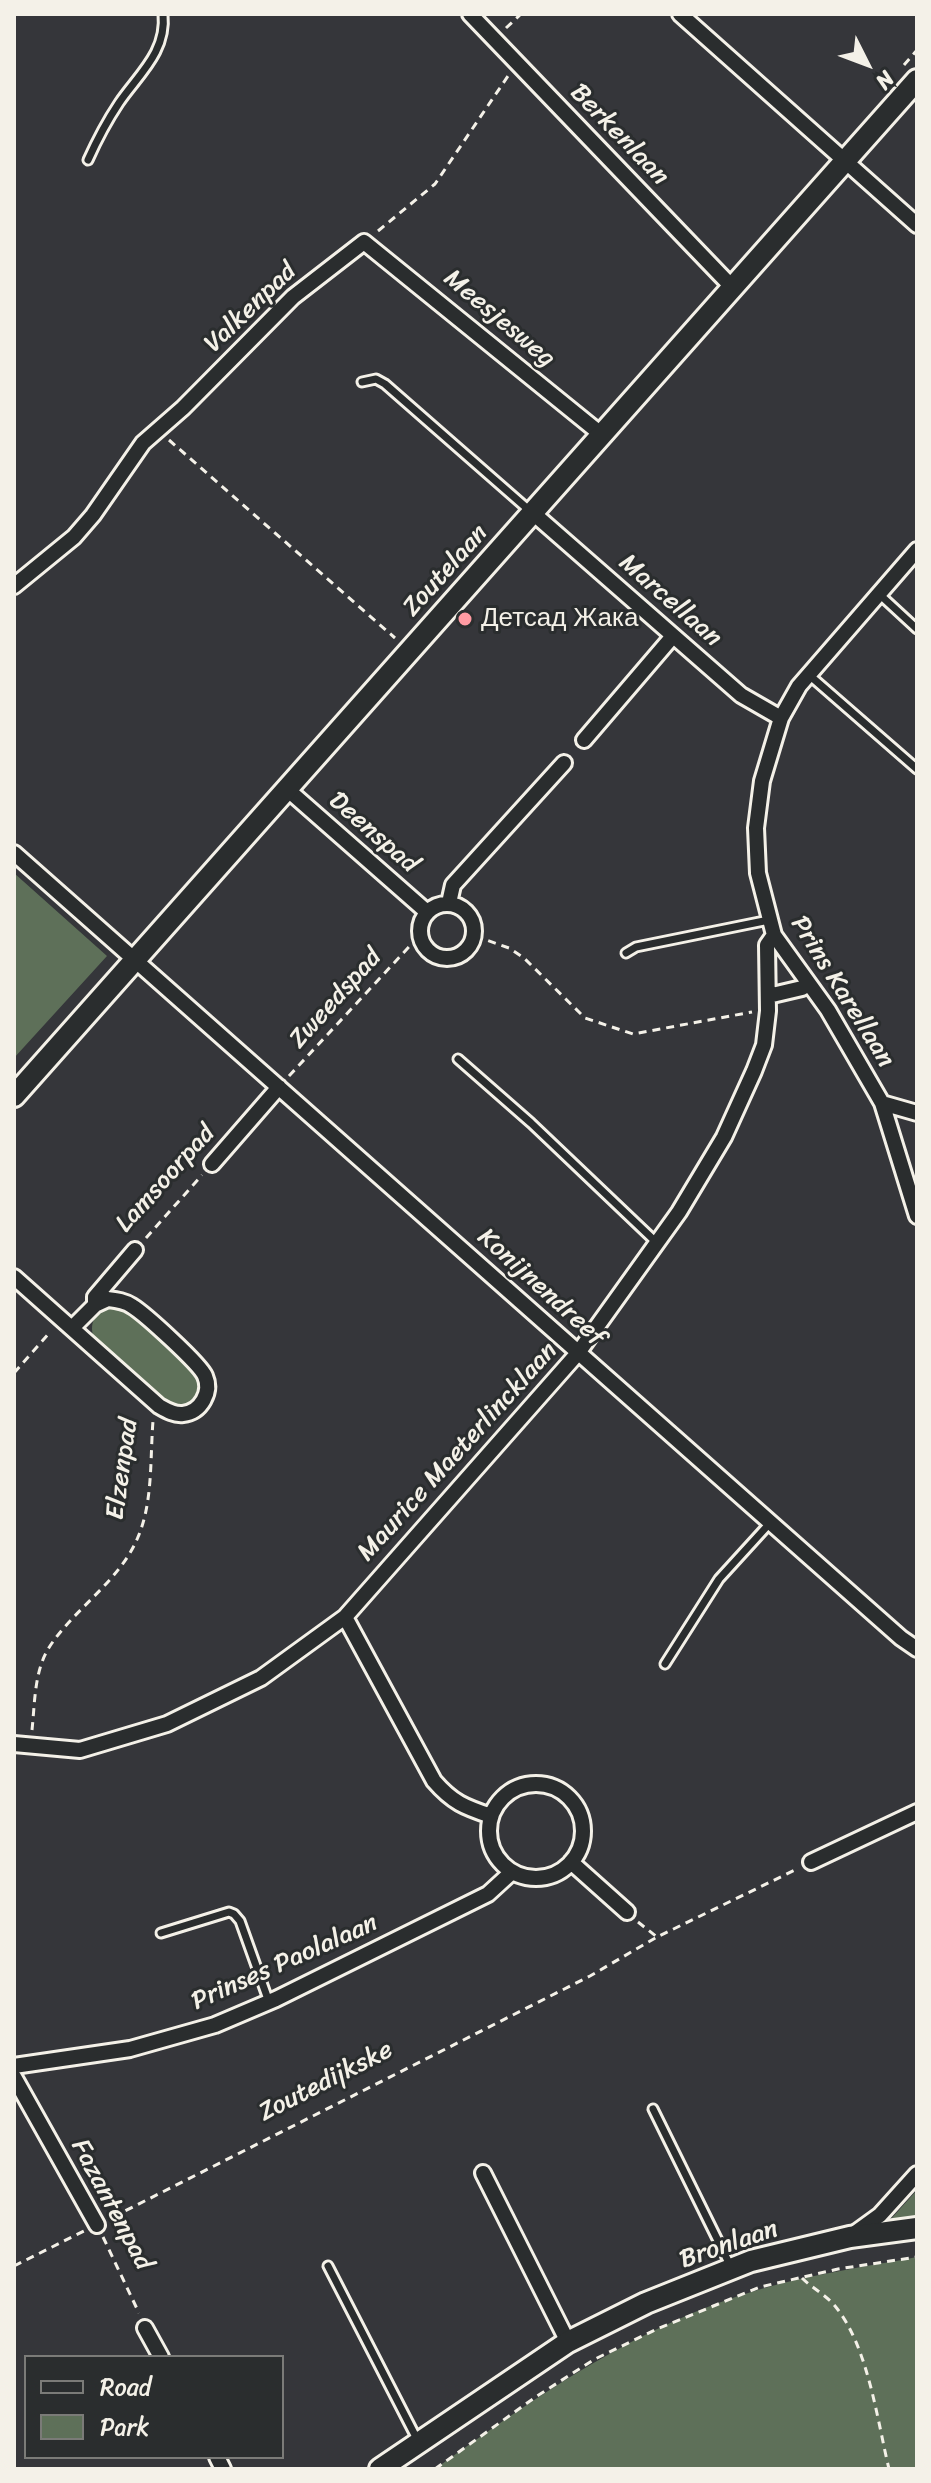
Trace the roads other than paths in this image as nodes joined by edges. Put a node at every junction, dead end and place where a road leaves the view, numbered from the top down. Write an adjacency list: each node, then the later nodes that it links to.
1 (163, 14): 5 (lane)
2 (470, 14): 9 (street, Berkenlaan)
3 (680, 14): 6 (street)
4 (917, 80): 6 (street, Zoutelaan)
5 (88, 160)
6 (845, 161): 7 (street); 9 (street, Zoutelaan)
7 (917, 225)
8 (364, 242): 11 (street, Meesjesweg); 14 (street, Valkenpad)
9 (733, 288): 11 (street, Zoutelaan)
10 (362, 382): 12 (lane)
11 (602, 435): 12 (street, Zoutelaan)
12 (533, 513): 17 (street, Marcellaan); 23 (street, Zoutelaan)
13 (917, 550): 15 (street, Prins Karellaan)
14 (14, 586)
15 (878, 593): 16 (lane); 18 (street, Prins Karellaan)
16 (917, 629)
17 (673, 636): 19 (street, Marcellaan); 20 (street)
18 (808, 674): 19 (street, Prins Karellaan); 22 (lane)
19 (781, 718): 27 (street, Prins Karellaan)
20 (584, 740)
21 (564, 763): 25 (street)
22 (917, 769)
23 (287, 789): 26 (street, Deenspad); 30 (street, Zoutelaan)
24 (14, 853): 30 (street, Konijnendreef)
25 (449, 903): 26 (street); 26 (street)
26 (427, 912)
27 (769, 920): 28 (street, Prins Karellaan); 29 (lane)
28 (774, 935): 31 (street, Prins Karellaan); 32 (street, Maurice Maeterlincklaan)
29 (626, 953)
30 (135, 960): 34 (street, Konijnendreef); 35 (street, Zoutelaan)
31 (809, 984): 32 (street); 36 (street, Prins Karellaan)
32 (768, 1004): 40 (street, Maurice Maeterlincklaan)
33 (458, 1059): 40 (lane)
34 (279, 1087): 38 (street, Lamsoorpad); 45 (street, Konijnendreef)
35 (14, 1096)
36 (882, 1103): 37 (street); 39 (street, Prins Karellaan)
37 (917, 1113)
38 (212, 1164)
39 (917, 1216)
40 (657, 1243): 45 (street, Maurice Maeterlincklaan)
41 (135, 1250): 43 (street, Lamsoorpad)
42 (14, 1277): 44 (street, Elzenpad)
43 (95, 1305): 44 (street); 44 (street, Elzenpad)
44 (67, 1324)
45 (578, 1353): 46 (street, Konijnendreef); 47 (street, Maurice Maeterlincklaan)
46 (770, 1523): 48 (street, Konijnendreef); 49 (lane)
47 (345, 1617): 50 (street, Maurice Maeterlincklaan); 52 (street)
48 (917, 1649)
49 (665, 1664)
50 (14, 1744)
51 (917, 1812): 54 (street)
52 (491, 1816): 53 (street); 55 (street)
53 (571, 1862): 55 (street); 56 (street)
54 (811, 1862)
55 (512, 1872): 58 (street, Prinses Paolalaan)
56 (627, 1912)
57 (161, 1933): 58 (lane)
58 (269, 2002): 59 (street, Prinses Paolalaan)
59 (14, 2066)
60 (14, 2077): 64 (street, Fazantenpad)
61 (653, 2109): 68 (lane)
62 (483, 2173): 70 (street)
63 (917, 2174): 66 (street)
64 (97, 2225)
65 (917, 2228): 66 (street, Bronlaan)
66 (850, 2237): 68 (street, Bronlaan)
67 (328, 2266): 72 (lane)
68 (732, 2269): 70 (street, Bronlaan)
69 (145, 2328): 71 (street)
70 (568, 2342): 72 (street, Bronlaan)
71 (160, 2355)
72 (419, 2443): 73 (street, Bronlaan)
73 (380, 2469)

